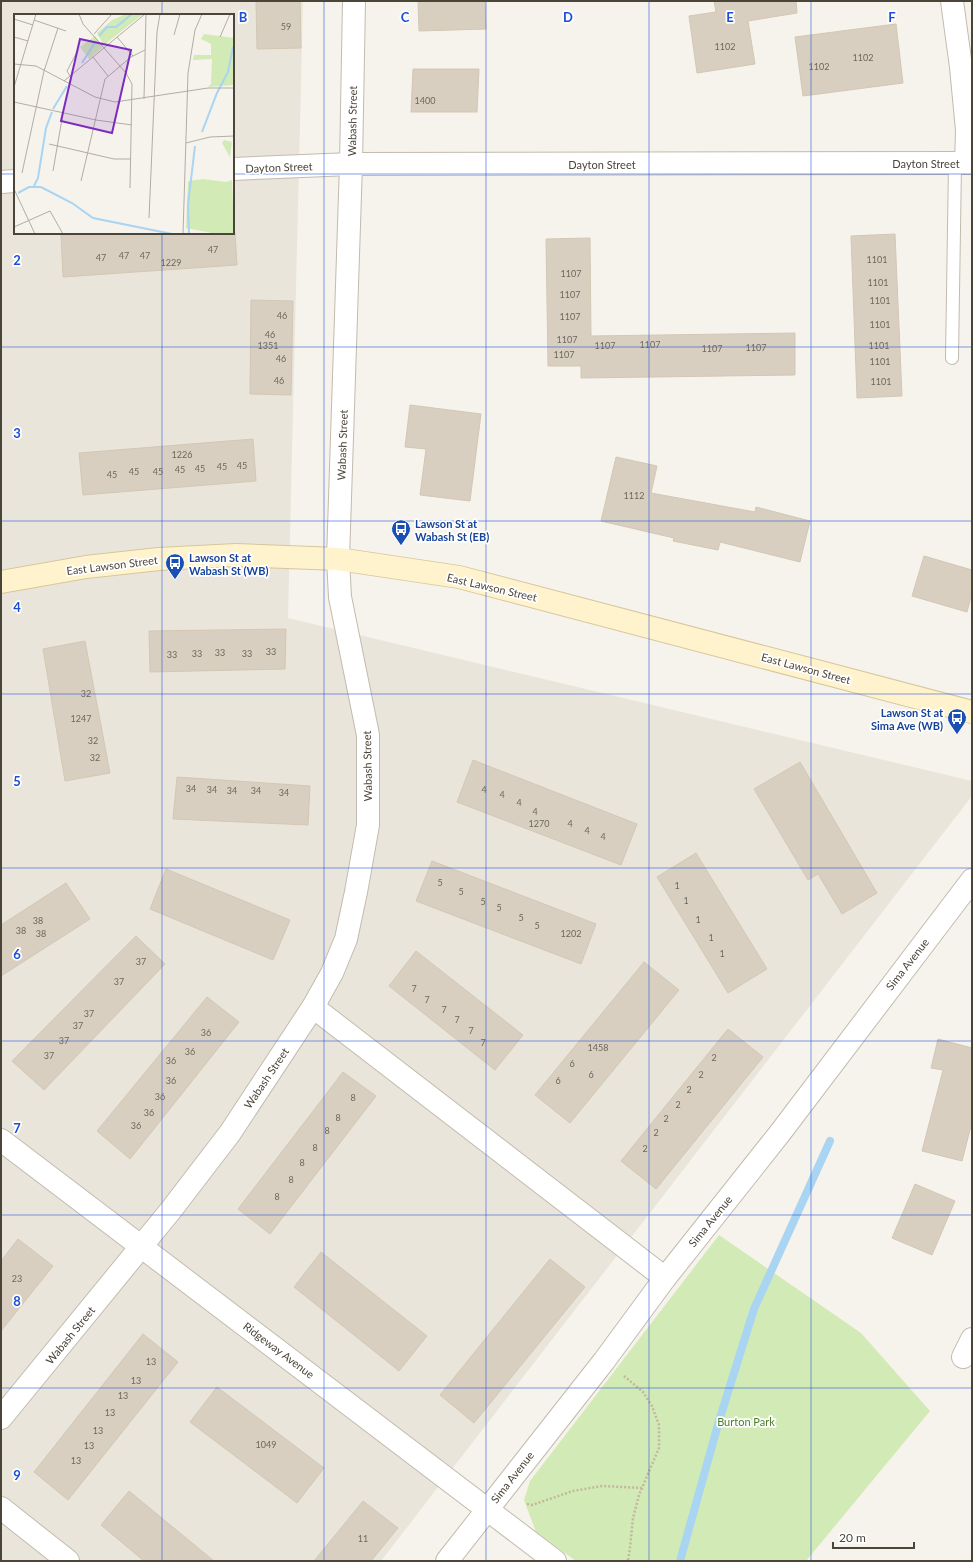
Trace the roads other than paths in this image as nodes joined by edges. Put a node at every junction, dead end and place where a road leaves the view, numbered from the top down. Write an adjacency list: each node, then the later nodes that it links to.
1 (354, 1): 4 (street, Wabash Street)
2 (952, 1): 3 (street)
3 (964, 163): 4 (street, Dayton Street); 8 (lane)
4 (351, 164): 5 (street, Dayton Street); 9 (street, Wabash Street)
5 (234, 169)
6 (14, 181): 7 (street)
7 (1, 182)
8 (952, 358)
9 (338, 560): 10 (street, East Lawson Street); 11 (street, East Lawson Street); 13 (street, Wabash Street)
10 (1, 582)
11 (972, 712)
12 (972, 880): 16 (street, Sima Avenue)
13 (313, 1007): 15 (street, Wabash Street); 16 (street)
14 (1, 1140): 15 (street, Ridgeway Avenue)
15 (142, 1246): 17 (street, Wabash Street); 19 (street, Ridgeway Avenue)
16 (665, 1278): 19 (street, Sima Avenue)
17 (1, 1418)
18 (1, 1508): 20 (street)
19 (487, 1510): 21 (street, Sima Avenue); 22 (street, Ridgeway Avenue)
20 (68, 1561)
21 (447, 1561)
22 (555, 1561)

